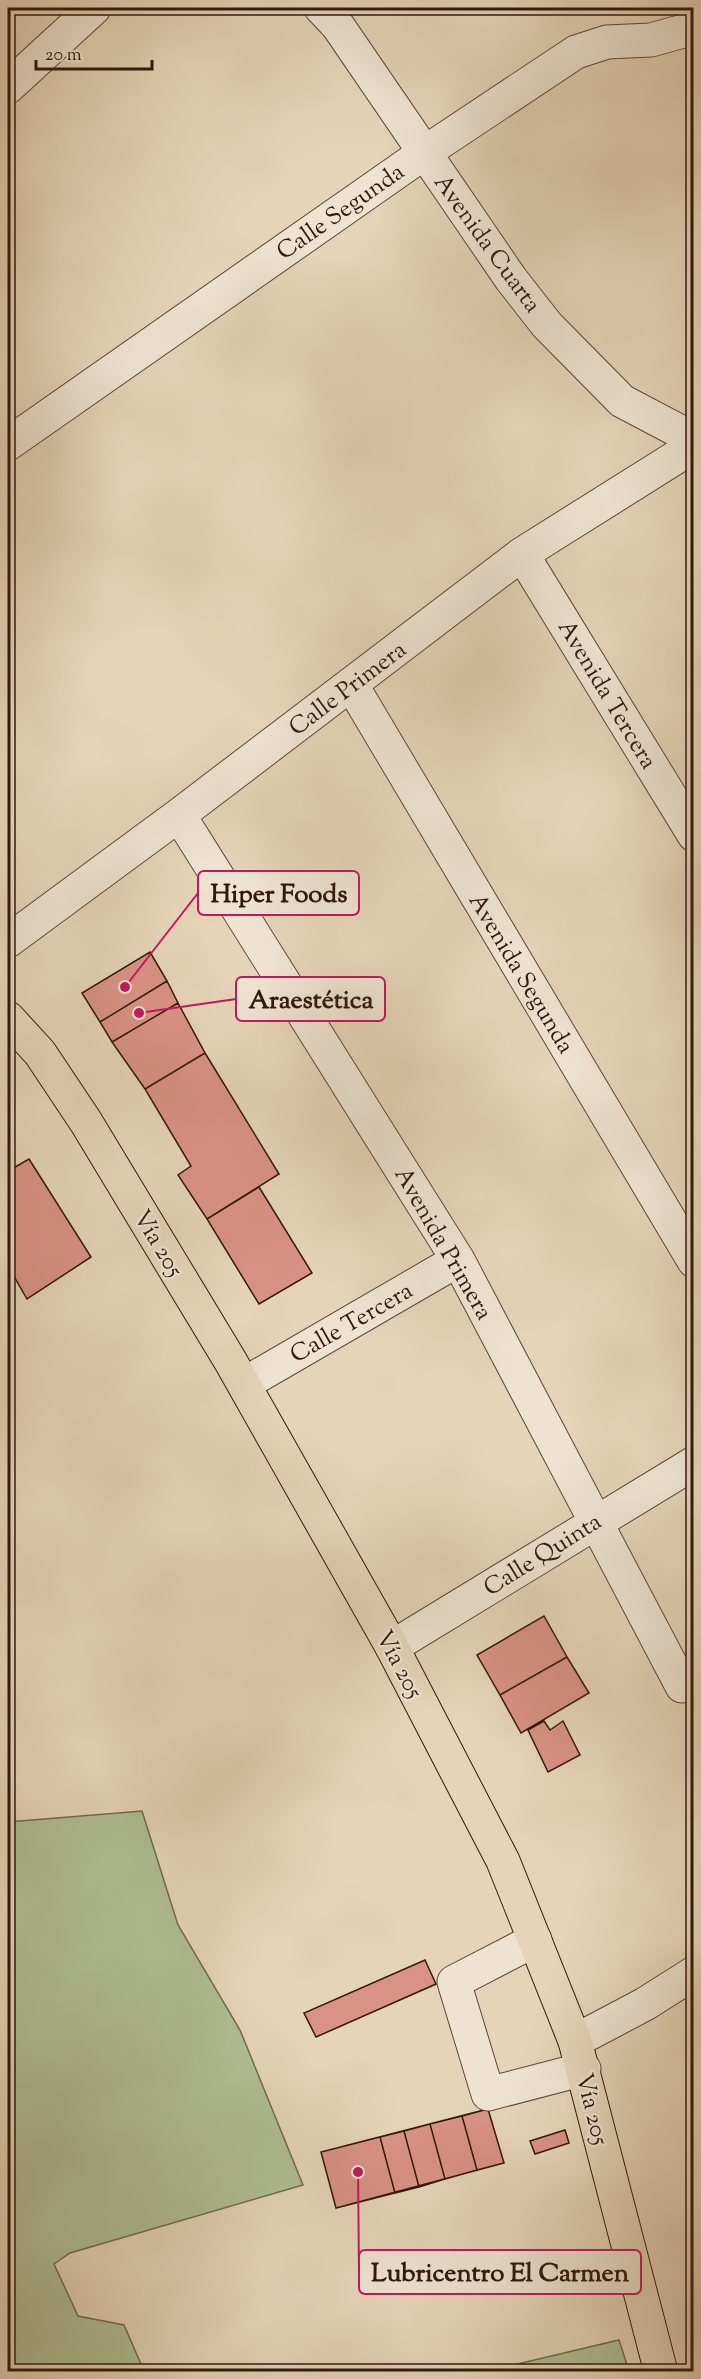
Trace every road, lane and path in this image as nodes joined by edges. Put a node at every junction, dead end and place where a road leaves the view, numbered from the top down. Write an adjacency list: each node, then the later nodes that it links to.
1 (94, 8): 4 (street)
2 (321, 8): 5 (street, Avenida Cuarta)
3 (693, 28): 5 (street, Calle Segunda)
4 (8, 87)
5 (423, 153): 6 (street, Avenida Cuarta); 7 (street, Calle Segunda)
6 (693, 439)
7 (8, 444)
8 (693, 446): 9 (street, Calle Primera)
9 (522, 554): 10 (street, Calle Primera); 12 (street, Avenida Tercera)
10 (351, 684): 11 (street, Calle Primera); 16 (street, Avenida Segunda)
11 (179, 815): 13 (street, Calle Primera); 15 (street, Avenida Primera)
12 (693, 834)
13 (8, 941)
14 (8, 1018): 17 (main road, Vía 205)
15 (458, 1260): 17 (street, Calle Tercera); 19 (street, Avenida Primera)
16 (693, 1261)
17 (244, 1384): 20 (main road, Vía 205)
18 (693, 1463): 19 (street, Calle Quinta)
19 (596, 1521): 20 (street, Calle Quinta); 21 (street, Avenida Primera)
20 (392, 1647): 22 (main road, Vía 205)
21 (682, 1686)
22 (535, 1940): 24 (main road, Vía 205); 24 (street)
23 (693, 1973): 24 (street)
24 (580, 2055): 25 (main road, Vía 205)
25 (661, 2372)

